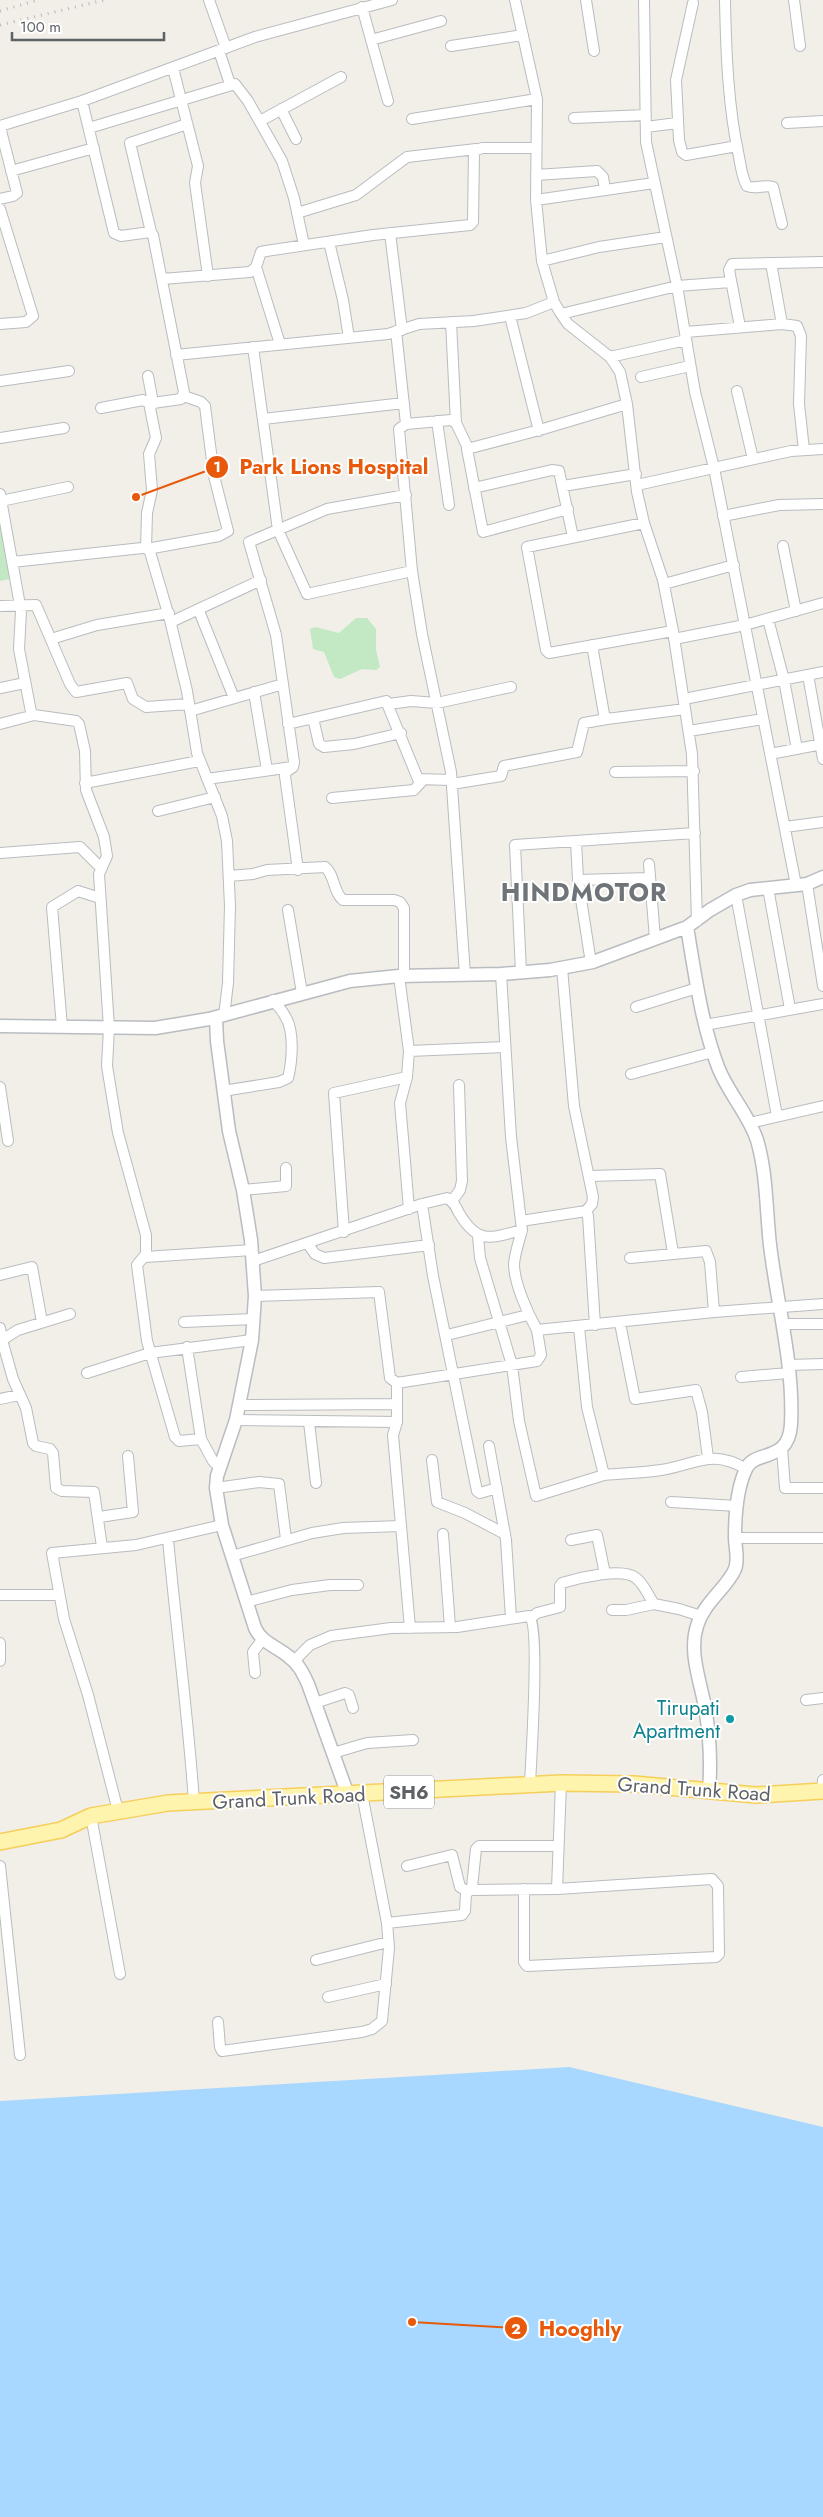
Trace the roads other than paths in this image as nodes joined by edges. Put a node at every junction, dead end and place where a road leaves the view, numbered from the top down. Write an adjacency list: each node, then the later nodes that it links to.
1 (209, 0): 15 (street)
2 (392, 0): 9 (street)
3 (515, 0): 11 (street)
4 (586, 0): 16 (street)
5 (644, 0): 25 (street)
6 (725, 0): 37 (street)
7 (794, 0): 14 (street)
8 (694, 3): 30 (street)
9 (369, 4): 12 (street); 15 (street)
10 (441, 21): 12 (street)
11 (523, 35): 13 (street); 20 (street)
12 (372, 40): 23 (street)
13 (451, 46)
14 (800, 46)
15 (222, 49): 17 (street); 19 (street)
16 (594, 51)
17 (173, 68): 21 (street); 22 (street)
18 (341, 77): 24 (street)
19 (230, 84): 22 (street); 28 (street)
20 (537, 99): 27 (street); 39 (street)
21 (82, 101): 33 (street); 35 (street)
22 (181, 101): 31 (street); 35 (street)
23 (388, 101)
24 (281, 109): 28 (street); 36 (street)
25 (646, 115): 26 (street); 34 (street)
26 (574, 118)
27 (412, 119)
28 (260, 120): 48 (street)
29 (823, 121): 32 (street)
30 (677, 123): 34 (street); 37 (street)
31 (187, 124): 50 (street); 59 (street)
32 (787, 124)
33 (0, 126): 41 (street)
34 (646, 127): 43 (street)
35 (89, 128): 38 (street)
36 (296, 139)
37 (736, 146): 49 (street)
38 (94, 148): 41 (street); 50 (street)
39 (536, 148): 40 (street); 42 (street)
40 (476, 149): 48 (street); 51 (street)
41 (11, 171): 45 (street)
42 (536, 175): 44 (street); 46 (street)
43 (654, 183): 44 (street); 52 (street)
44 (605, 190): 46 (street)
45 (0, 198)
46 (536, 200): 55 (street)
47 (0, 209): 67 (street)
48 (297, 214): 54 (street)
49 (782, 224)
50 (151, 232): 60 (street)
51 (390, 233): 53 (street); 70 (street)
52 (666, 237): 55 (street); 62 (street)
53 (329, 242): 54 (street); 72 (street)
54 (304, 245): 58 (street)
55 (542, 261): 63 (street)
56 (823, 262): 57 (street)
57 (772, 263): 61 (street); 68 (street)
58 (256, 266): 59 (street); 73 (street)
59 (208, 276): 60 (street)
60 (162, 279): 75 (street)
61 (731, 282): 62 (street); 69 (street)
62 (677, 286): 64 (street); 71 (street)
63 (554, 302): 64 (street); 65 (street)
64 (561, 314): 76 (street)
65 (510, 316): 66 (street); 93 (street)
66 (450, 322): 70 (street); 90 (street)
67 (0, 324)
68 (782, 324): 69 (street); 97 (street)
69 (740, 327): 71 (street)
70 (399, 331): 72 (street); 84 (street)
71 (686, 336): 76 (street); 77 (street)
72 (349, 338): 73 (street)
73 (280, 344): 74 (street)
74 (253, 347): 75 (street); 88 (street)
75 (176, 355): 83 (street)
76 (610, 357): 86 (street)
77 (690, 366): 80 (street); 99 (street)
78 (69, 371): 81 (street)
79 (148, 376): 85 (street)
80 (641, 377)
81 (0, 381)
82 (737, 391): 98 (street)
83 (184, 396): 85 (street); 115 (street)
84 (404, 403): 88 (street); 91 (street)
85 (152, 404): 87 (street); 115 (street)
86 (627, 404): 93 (street); 100 (street)
87 (101, 408)
88 (263, 419): 112 (street)
89 (437, 421): 90 (street); 91 (street); 108 (street)
90 (456, 423): 95 (street)
91 (406, 424): 105 (street)
92 (64, 428): 94 (street)
93 (539, 431): 95 (street)
94 (0, 438)
95 (468, 448): 104 (street)
96 (823, 449): 97 (street)
97 (804, 450): 98 (street)
98 (753, 459): 99 (street)
99 (714, 468): 101 (street); 110 (street)
100 (636, 474): 101 (street); 102 (street)
101 (637, 485): 111 (street)
102 (563, 486): 104 (street); 109 (street)
103 (68, 487): 106 (street)
104 (474, 488): 109 (street)
105 (406, 495): 112 (street); 118 (street)
106 (1, 498): 116 (street)
107 (823, 504): 110 (street)
108 (449, 505)
109 (568, 510): 113 (street)
110 (723, 516): 117 (street)
111 (644, 524): 113 (street); 120 (street)
112 (278, 530): 118 (street); 119 (street)
113 (573, 537): 131 (street)
114 (783, 546): 125 (street)
115 (147, 548): 116 (street); 126 (street)
116 (12, 562): 123 (street)
117 (734, 565): 120 (street); 128 (street)
118 (412, 571): 142 (street)
119 (261, 580): 124 (street); 136 (street)
120 (664, 584): 129 (street)
121 (823, 603): 125 (street)
122 (0, 606): 123 (street)
123 (20, 606): 130 (street); 135 (street)
124 (199, 611): 126 (street); 141 (street)
125 (796, 611): 127 (street)
126 (170, 617): 130 (street); 145 (street)
127 (768, 618): 128 (street); 134 (street)
128 (745, 625): 129 (street); 137 (street)
129 (674, 635): 131 (street); 144 (street)
130 (51, 639): 145 (street)
131 (592, 645): 148 (street)
132 (823, 672): 133 (street)
133 (808, 675): 134 (street); 154 (street)
134 (784, 680): 137 (street); 155 (street)
135 (25, 682): 139 (street); 146 (street)
136 (283, 684): 140 (street); 151 (street)
137 (756, 685): 144 (street); 149 (street)
138 (511, 687): 142 (street)
139 (0, 688)
140 (254, 692): 141 (street); 160 (street)
141 (234, 698): 145 (street)
142 (437, 703): 143 (street); 165 (street)
143 (389, 704): 147 (street); 153 (street)
144 (685, 704): 148 (street); 152 (street)
145 (189, 707): 158 (street)
146 (34, 715): 150 (street); 166 (street)
147 (313, 718): 151 (street); 153 (street)
148 (607, 719): 165 (street)
149 (763, 719): 152 (street); 156 (street)
150 (0, 724)
151 (288, 724): 159 (street)
152 (689, 731): 161 (street)
153 (400, 733): 164 (street)
154 (822, 744): 155 (street); 157 (street)
155 (797, 749): 156 (street)
156 (770, 754): 171 (street)
157 (823, 759)
158 (199, 761): 163 (street); 166 (street)
159 (293, 766): 160 (street); 177 (street)
160 (267, 770): 163 (street)
161 (694, 771): 162 (street); 172 (street)
162 (615, 772)
163 (207, 779): 167 (street)
164 (423, 780): 165 (street); 168 (street)
165 (452, 782): 193 (street)
166 (85, 783): 176 (street)
167 (215, 797): 169 (street); 178 (street)
168 (332, 798)
169 (158, 811)
170 (823, 822): 171 (street)
171 (785, 827): 182 (street)
172 (695, 833): 173 (street); 187 (street)
173 (576, 841): 181 (street); 191 (street)
174 (0, 853): 176 (street)
175 (649, 864): 180 (street)
176 (101, 868): 185 (street)
177 (298, 870): 178 (street); 194 (street)
178 (229, 876): 203 (street)
179 (823, 877): 182 (street)
180 (650, 878): 181 (street); 188 (street)
181 (578, 880): 189 (street)
182 (802, 884): 183 (street); 195 (street)
183 (768, 888): 184 (street); 201 (street)
184 (736, 895): 187 (street); 202 (street)
185 (100, 898): 206 (street); 207 (street)
186 (288, 910): 197 (street)
187 (692, 924): 188 (street); 196 (street)
188 (654, 940): 189 (street)
189 (591, 963): 190 (street)
190 (562, 968): 191 (street); 221 (street)
191 (520, 972): 192 (street)
192 (501, 974): 193 (street); 208 (street)
193 (465, 975): 194 (street)
194 (402, 976): 197 (street); 209 (street)
195 (823, 986)
196 (698, 988): 200 (street); 204 (street)
197 (302, 993): 198 (street)
198 (273, 1000): 203 (street); 215 (street)
199 (823, 1004): 201 (street)
200 (636, 1007)
201 (790, 1009): 202 (street)
202 (758, 1015): 204 (street); 217 (street)
203 (220, 1017): 207 (street); 215 (street)
204 (705, 1025): 210 (street)
205 (0, 1026): 206 (street)
206 (62, 1027): 207 (street)
207 (109, 1028): 234 (street)
208 (505, 1047): 209 (street); 227 (street)
209 (409, 1051): 212 (street)
210 (713, 1052): 211 (street); 218 (street)
211 (631, 1074)
212 (407, 1078): 225 (street); 228 (street)
213 (459, 1085): 223 (street)
214 (0, 1087): 219 (street)
215 (223, 1091): 222 (street)
216 (823, 1106): 217 (street)
217 (777, 1116): 218 (street)
218 (750, 1123): 239 (street)
219 (8, 1141)
220 (286, 1168): 222 (street)
221 (590, 1176): 226 (street); 232 (street)
222 (243, 1190): 233 (street)
223 (452, 1201): 224 (street); 229 (street)
224 (422, 1204): 225 (street); 231 (street)
225 (409, 1209): 228 (street)
226 (586, 1211): 227 (street); 250 (street)
227 (522, 1225): 229 (street); 242 (street)
228 (344, 1232): 230 (street)
229 (478, 1236): 246 (street)
230 (308, 1244): 231 (street); 233 (street)
231 (428, 1245): 254 (street)
232 (673, 1253): 235 (street); 240 (street)
233 (253, 1256): 234 (street); 237 (street)
234 (144, 1257): 258 (street)
235 (630, 1258)
236 (0, 1276): 244 (street)
237 (255, 1296): 243 (street); 265 (street)
238 (823, 1304): 239 (street)
239 (780, 1306): 240 (street); 248 (street)
240 (714, 1312): 247 (street)
241 (70, 1314): 244 (street)
242 (528, 1315): 246 (street); 253 (street)
243 (253, 1319): 245 (street); 256 (street)
244 (42, 1322): 255 (street)
245 (184, 1322)
246 (499, 1323): 254 (street); 260 (street)
247 (620, 1323): 250 (street); 277 (street)
248 (783, 1324): 249 (street); 261 (street)
249 (823, 1324)
250 (595, 1325): 251 (street)
251 (579, 1327): 253 (street); 281 (street)
252 (0, 1328): 255 (street)
253 (537, 1330): 260 (street)
254 (447, 1335): 263 (street)
255 (1, 1340): 266 (street)
256 (252, 1340): 257 (street); 269 (street)
257 (187, 1347): 258 (street); 273 (street)
258 (150, 1353): 262 (street); 273 (street)
259 (823, 1364): 261 (street)
260 (512, 1365): 263 (street); 281 (street)
261 (788, 1369): 264 (street); 275 (street)
262 (87, 1374)
263 (454, 1374): 265 (street); 284 (street)
264 (741, 1378)
265 (397, 1383): 268 (street)
266 (19, 1395): 267 (street); 288 (street)
267 (0, 1398)
268 (397, 1404): 269 (street); 272 (street)
269 (239, 1405): 270 (street)
270 (236, 1420): 271 (street); 279 (street)
271 (309, 1422): 272 (street); 282 (street)
272 (397, 1422): 290 (street)
273 (201, 1439): 279 (street)
274 (489, 1446): 284 (street)
275 (782, 1448): 280 (street); 285 (street)
276 (128, 1456): 288 (street)
277 (708, 1458): 280 (street); 281 (street)
278 (432, 1460): 292 (street)
279 (219, 1468): 283 (street)
280 (746, 1469): 287 (street)
281 (604, 1475)
282 (316, 1484)
283 (216, 1488): 289 (street); 296 (street)
284 (497, 1488): 292 (street)
285 (823, 1488)
286 (672, 1502): 287 (street)
287 (737, 1506): 294 (street)
288 (99, 1517): 298 (street)
289 (222, 1525): 293 (street); 299 (street)
290 (401, 1526): 296 (street); 311 (street)
291 (442, 1534): 310 (street)
292 (505, 1534): 308 (street)
293 (168, 1538): 298 (street); 328 (street)
294 (735, 1538): 295 (street); 307 (street)
295 (823, 1538)
296 (286, 1539): 299 (street)
297 (571, 1540): 300 (street)
298 (102, 1547): 303 (street)
299 (232, 1556): 304 (street)
300 (605, 1574): 305 (street); 309 (street)
301 (358, 1585): 304 (street)
302 (0, 1596): 303 (street)
303 (59, 1596): 329 (street)
304 (246, 1602): 312 (street)
305 (654, 1604): 306 (street); 307 (street)
306 (612, 1610)
307 (701, 1616): 326 (street)
308 (512, 1618): 309 (street); 310 (street)
309 (531, 1618): 324 (street)
310 (450, 1627): 311 (street)
311 (410, 1628): 314 (street)
312 (262, 1640): 314 (street); 316 (street)
313 (0, 1643): 315 (street)
314 (294, 1661): 319 (street)
315 (0, 1662)
316 (255, 1673)
317 (823, 1698): 318 (street)
318 (806, 1700)
319 (315, 1703): 320 (street); 322 (street)
320 (353, 1708)
321 (412, 1740): 322 (street)
322 (334, 1753): 327 (street)
323 (561, 1783): 324 (main road, Grand Trunk Road / SH6); 326 (main road, Grand Trunk Road / SH6); 332 (street)
324 (530, 1784): 327 (main road, Grand Trunk Road / SH6)
325 (823, 1787): 326 (main road, Grand Trunk Road / SH6)
326 (709, 1791)
327 (355, 1795): 328 (main road, Grand Trunk Road / SH6); 338 (street)
328 (194, 1802): 329 (main road, Grand Trunk Road / SH6)
329 (118, 1811): 330 (main road, Grand Trunk Road / SH6)
330 (91, 1816): 331 (main road, Grand Trunk Road / SH6); 341 (street)
331 (0, 1842)
332 (557, 1846): 336 (street); 337 (street)
333 (0, 1866): 345 (street)
334 (407, 1866): 337 (street)
335 (524, 1889): 336 (street); 336 (street); 337 (street)
336 (557, 1889)
337 (470, 1890): 338 (street)
338 (387, 1923): 339 (street)
339 (388, 1942): 340 (street); 342 (street)
340 (316, 1960)
341 (120, 1974)
342 (386, 1984): 343 (street); 344 (street)
343 (328, 1997)
344 (218, 2022)
345 (20, 2055)

